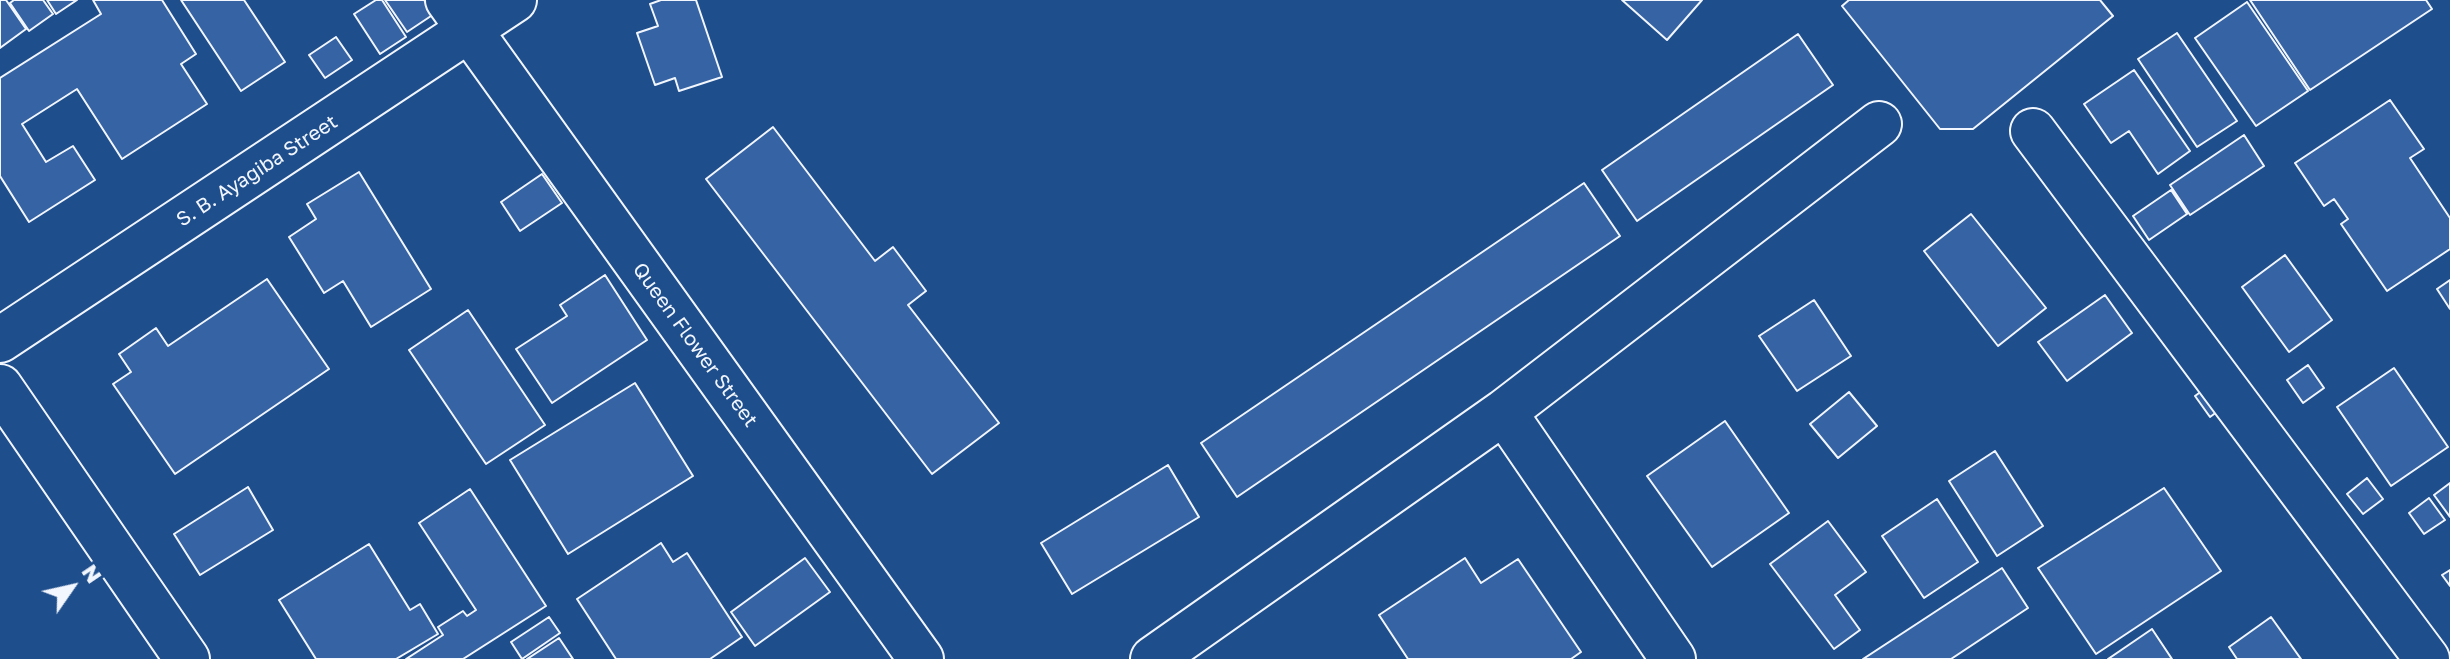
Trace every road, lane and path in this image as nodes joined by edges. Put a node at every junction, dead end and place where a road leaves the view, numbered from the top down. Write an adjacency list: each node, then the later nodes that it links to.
1 (514, 0): 2 (street, S. B. Ayagiba Street)
2 (458, 16): 5 (street, S. B. Ayagiba Street); 9 (street, Queen Flower Street)
3 (1879, 124): 7 (street)
4 (2033, 131): 12 (street)
5 (0, 340)
6 (0, 387): 8 (street)
7 (1504, 412): 10 (street); 11 (street)
8 (187, 659)
9 (921, 659)
10 (1153, 659)
11 (1673, 659)
12 (2427, 659)

